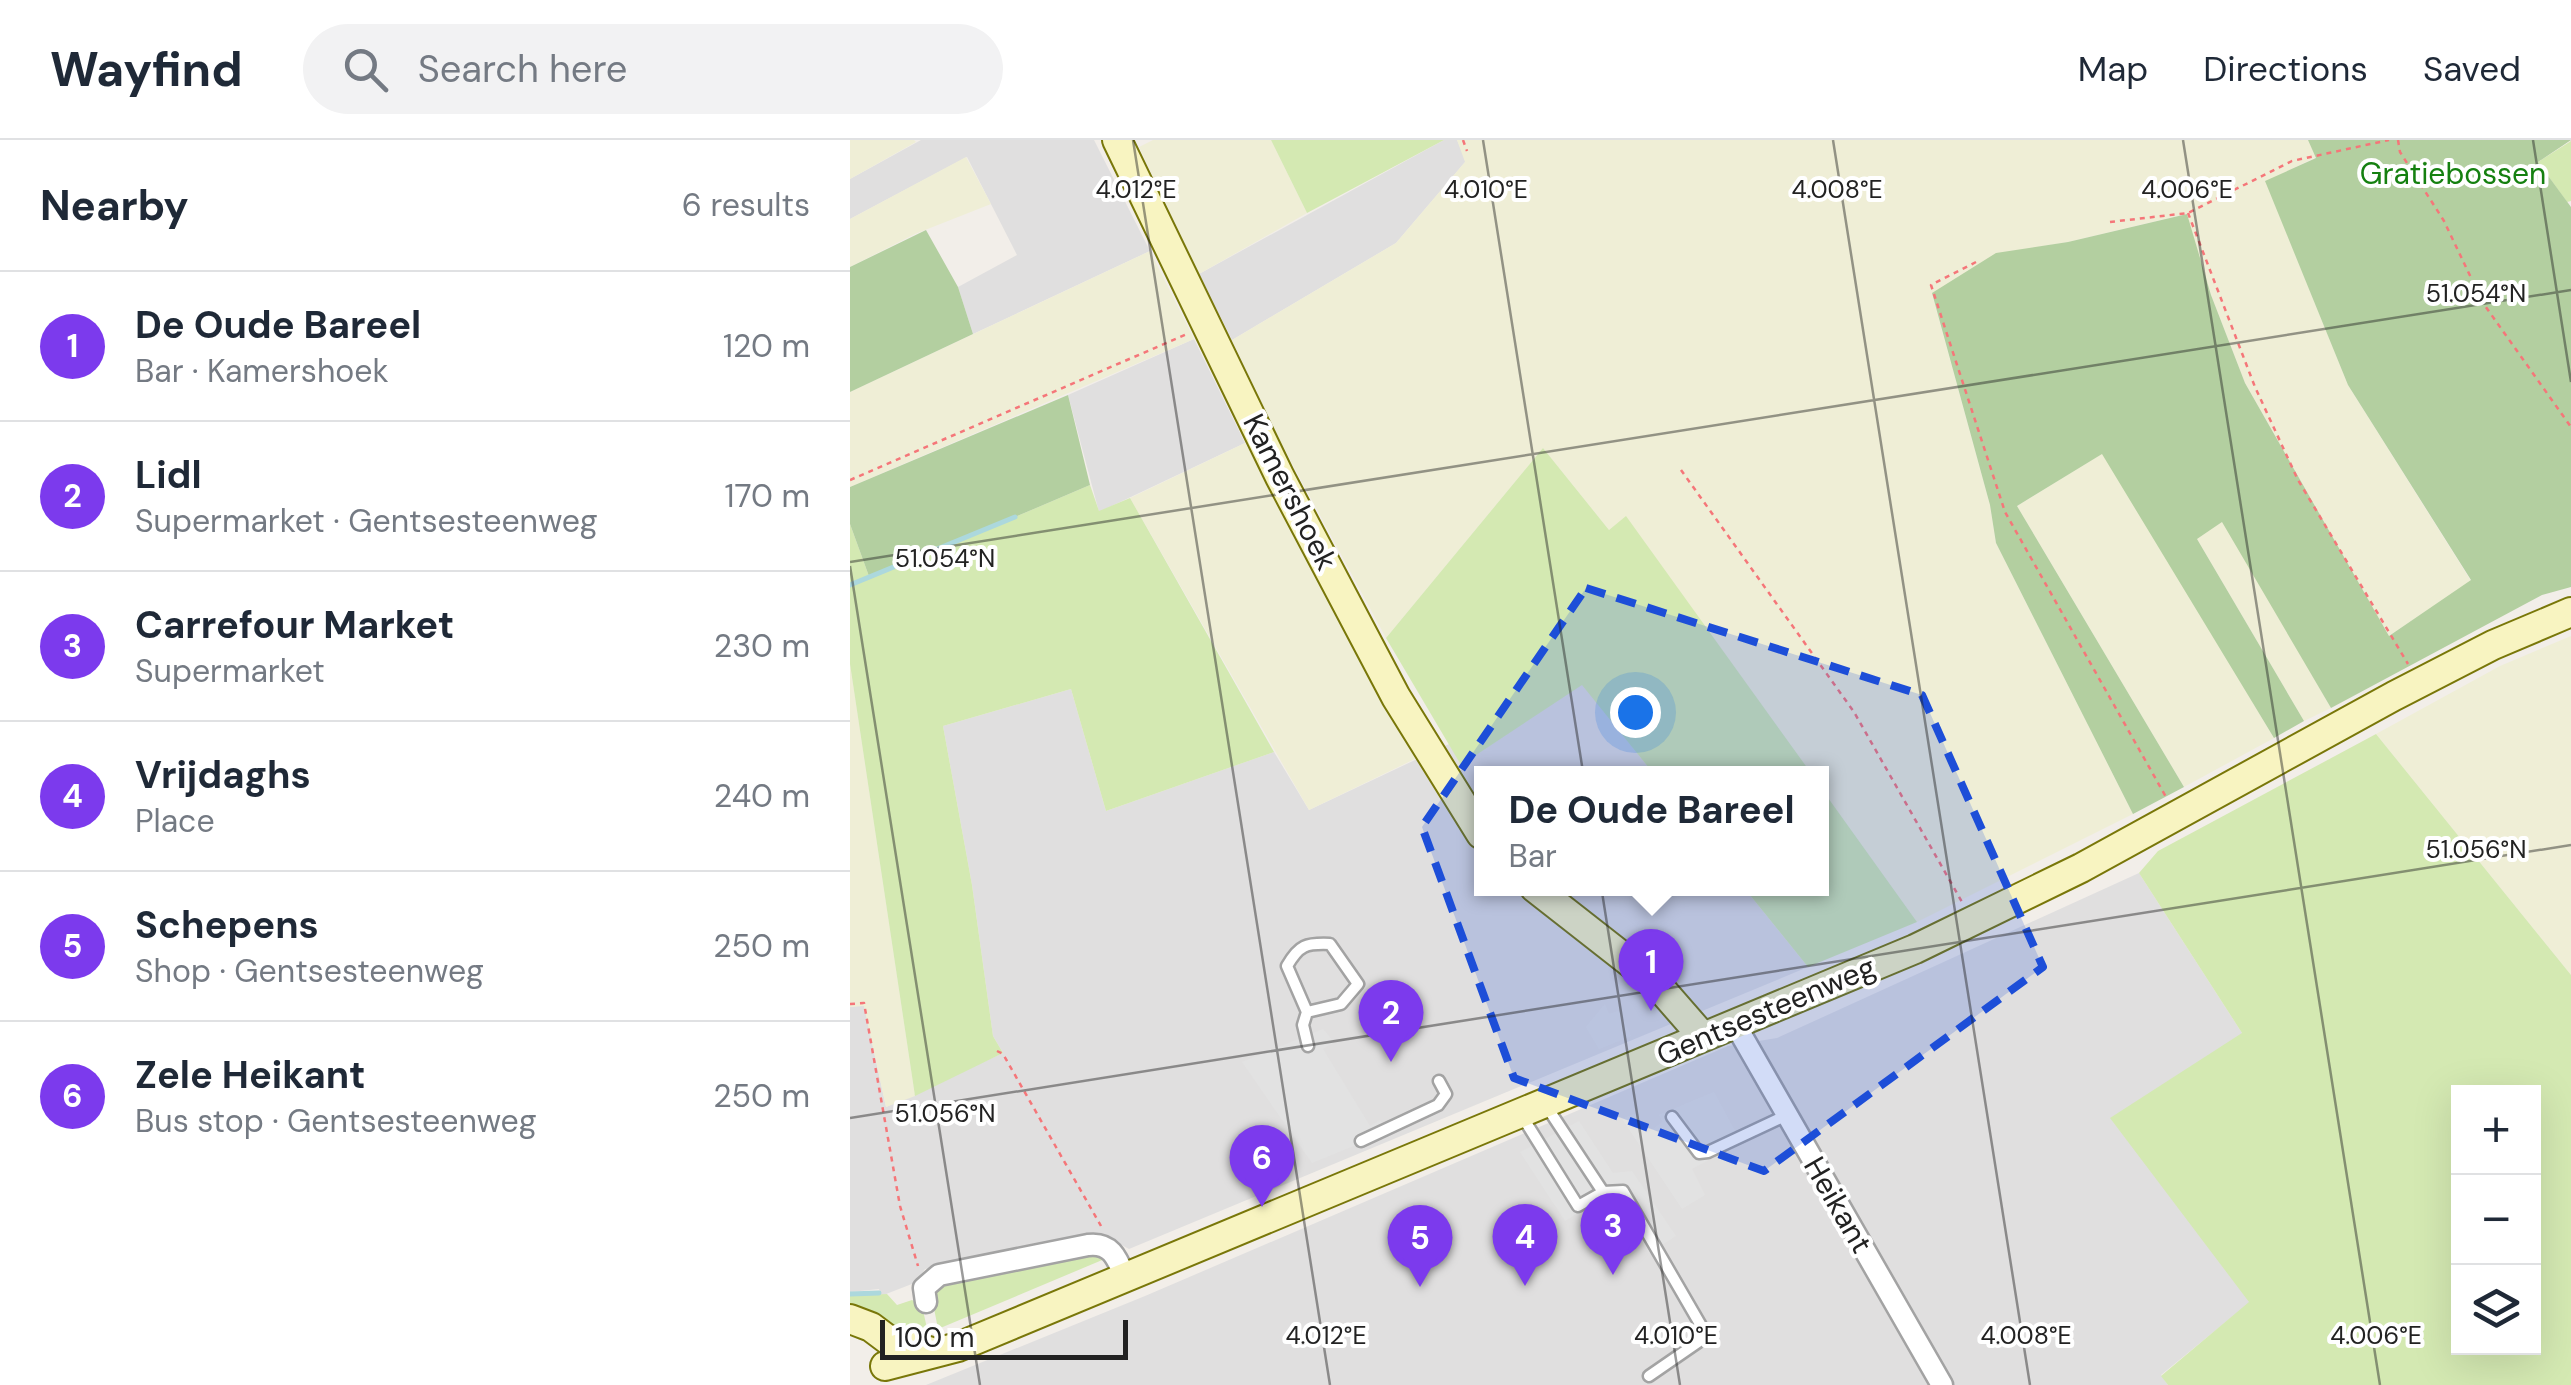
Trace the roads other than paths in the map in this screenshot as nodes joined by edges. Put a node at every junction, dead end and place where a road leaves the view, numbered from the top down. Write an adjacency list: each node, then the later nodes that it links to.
1 (1116, 140): 3 (main road, Kamershoek)
2 (2571, 612): 6 (main road, Gentsesteenweg)
3 (1474, 823)
4 (1545, 896): 7 (main road)
5 (1307, 1012): 5 (lane); 8 (lane)
6 (1734, 1024): 7 (main road, Gentsesteenweg); 11 (street, Heikant)
7 (1703, 1037): 10 (main road, Gentsesteenweg)
8 (1308, 1046)
9 (1439, 1082): 13 (lane)
10 (1532, 1108): 14 (lane); 14 (lane); 15 (main road, Gentsesteenweg)
11 (1787, 1115): 12 (lane); 22 (street, Heikant)
12 (1672, 1117)
13 (1362, 1141)
14 (1602, 1192): 21 (lane)
15 (1125, 1277): 16 (street); 19 (main road, Gentsesteenweg)
16 (925, 1295)
17 (850, 1319): 18 (main road)
18 (878, 1334): 19 (main road); 20 (main road, Gentsesteenweg)
19 (936, 1352): 20 (main road, Gentsesteenweg)
20 (880, 1376)
21 (1650, 1376)
22 (1942, 1385)

